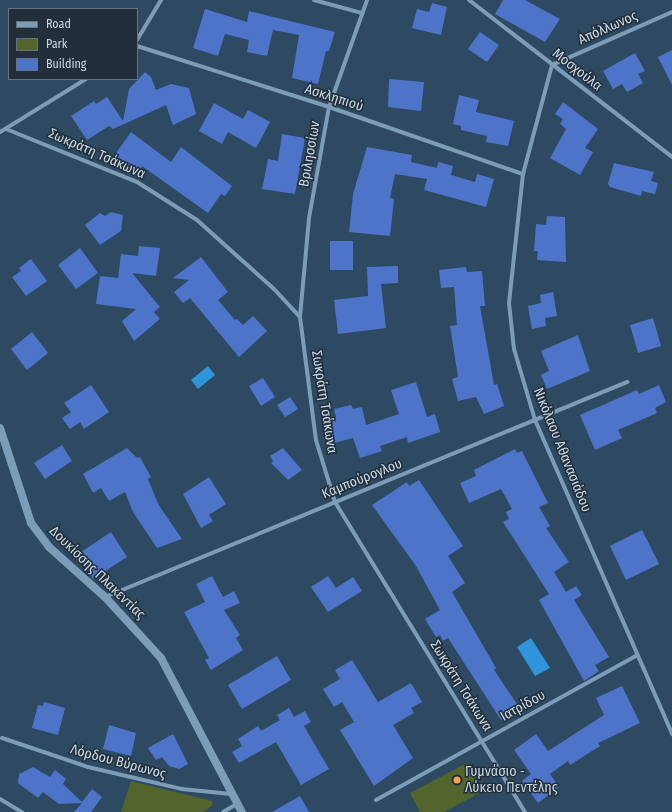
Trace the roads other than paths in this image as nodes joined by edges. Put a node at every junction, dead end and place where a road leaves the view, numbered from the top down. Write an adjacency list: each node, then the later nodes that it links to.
1 (162, 0): 7 (street)
2 (314, 0): 6 (street)
3 (367, 0): 6 (street, Βριλησσίων)
4 (469, 0): 9 (street, Μοσχούλα)
5 (672, 12): 9 (street, Απόλλωνος)
6 (362, 13): 11 (street, Βριλησσίων)
7 (138, 38)
8 (138, 46): 11 (street, Ασκληπιού)
9 (552, 65): 14 (street, Μοσχούλα); 15 (street, Νικόλαου Αθανασιάδου)
10 (84, 80): 12 (street)
11 (329, 107): 15 (street, Ασκληπιού); 16 (street, Βριλησσίων)
12 (6, 129): 13 (street); 16 (street, Σωκράτη Τσάκωνα)
13 (0, 132)
14 (672, 157)
15 (523, 174): 18 (street, Νικόλαου Αθανασιάδου)
16 (300, 317): 20 (street, Σωκράτη Τσάκωνα)
17 (627, 382): 18 (street, Καμπούρογλου)
18 (535, 420): 20 (street, Καμπούρογλου); 22 (street, Νικόλαου Αθανασιάδου)
19 (0, 428): 21 (main road, Δουκίσσης Πλακεντίας)
20 (335, 502): 21 (street, Καμπούρογλου); 25 (street, Σωκράτη Τσάκωνα)
21 (105, 597): 26 (main road, Δουκίσσης Πλακεντίας)
22 (638, 655): 23 (street, Νικόλαου Αθανασιάδου); 25 (street, Ιατρίδου)
23 (672, 734)
24 (2, 738): 26 (street, Λόρδου Βύρωνος)
25 (482, 741): 28 (street, Ιατρίδου); 33 (street, Σωκράτη Τσάκωνα)
26 (231, 794): 29 (main road, Δουκίσσης Πλακεντίας)
27 (0, 799): 30 (street)
28 (376, 800)
29 (237, 804): 31 (street); 32 (main road, Δουκίσσης Πλακεντίας)
30 (22, 812)
31 (223, 812)
32 (242, 812)
33 (526, 812)

